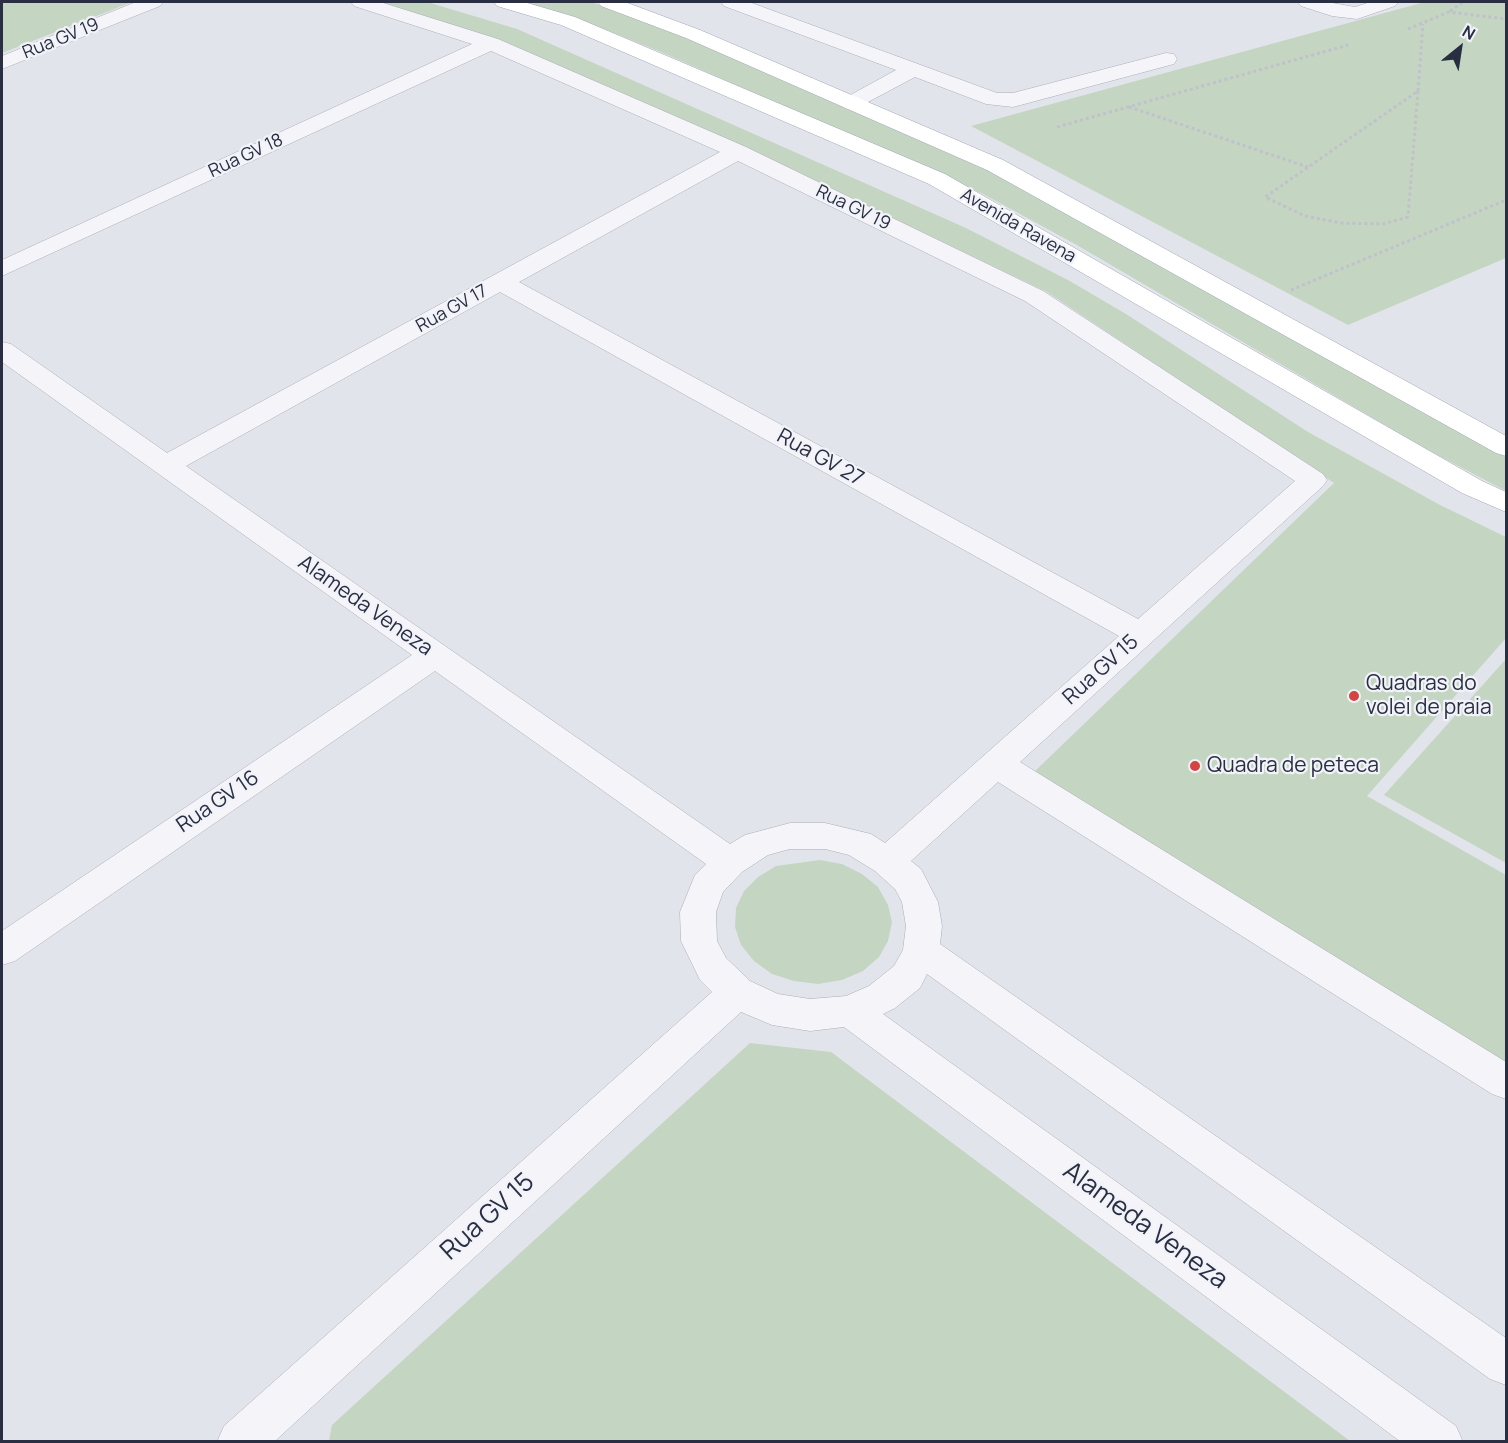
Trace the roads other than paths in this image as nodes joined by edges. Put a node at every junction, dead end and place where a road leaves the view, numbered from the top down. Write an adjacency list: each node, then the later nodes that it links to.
1 (153, 2): 10 (street, Rua GV 19)
2 (361, 2): 8 (street, Rua GV 19)
3 (504, 2): 20 (main road, Avenida Ravena)
4 (608, 2): 12 (main road, Avenida Ravena)
5 (731, 2): 11 (street)
6 (1308, 2): 7 (street)
7 (1388, 2)
8 (491, 43): 13 (street, Rua GV 19); 14 (street, Rua GV 18)
9 (1166, 59): 11 (street)
10 (2, 63)
11 (904, 67): 12 (street)
12 (844, 99): 17 (main road, Avenida Ravena)
13 (738, 152): 15 (street, Rua GV 17); 19 (street, Rua GV 19)
14 (2, 269)
15 (500, 282): 18 (street, Rua GV 17); 21 (street, Rua GV 27)
16 (2, 350): 18 (street, Alameda Veneza)
17 (1506, 447)
18 (165, 465): 22 (street, Alameda Veneza)
19 (1313, 480): 21 (street, Rua GV 15)
20 (1506, 503)
21 (1140, 634): 23 (street, Rua GV 15)
22 (435, 655): 25 (street, Alameda Veneza); 26 (street, Rua GV 16)
23 (996, 764): 24 (street, Rua GV 15); 30 (street)
24 (888, 861): 25 (street); 27 (street)
25 (729, 862): 28 (street)
26 (2, 950)
27 (921, 950): 29 (street); 31 (street)
28 (737, 992): 29 (street); 32 (street, Rua GV 15)
29 (850, 1011): 33 (street, Alameda Veneza)
30 (1506, 1082)
31 (1506, 1364)
32 (240, 1442)
33 (1440, 1442)

